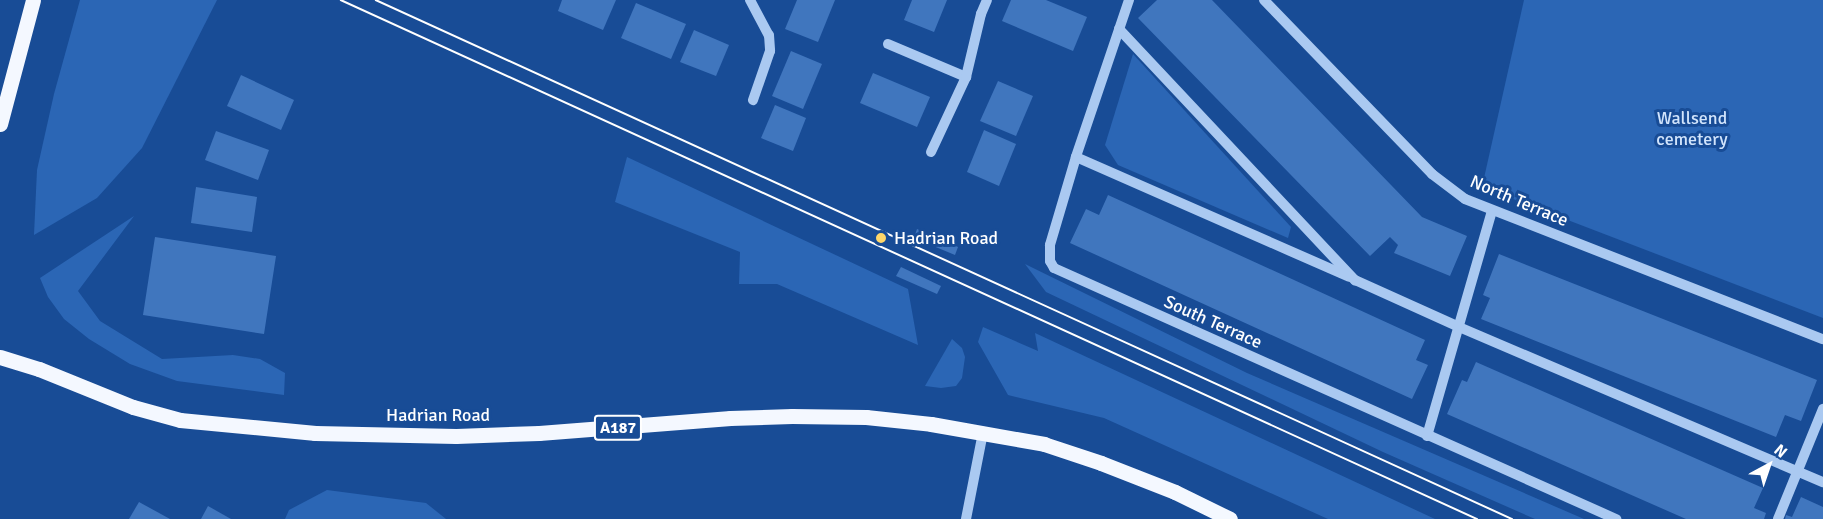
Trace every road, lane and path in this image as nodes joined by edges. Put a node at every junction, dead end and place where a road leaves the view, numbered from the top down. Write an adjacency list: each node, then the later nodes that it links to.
1 (33, 0): 10 (main road)
2 (750, 0): 9 (street)
3 (987, 0): 8 (street)
4 (1129, 0): 6 (street, South Terrace)
5 (1264, 0): 13 (street, North Terrace)
6 (1119, 29): 12 (street, South Terrace); 14 (street)
7 (888, 44): 8 (street)
8 (966, 77): 11 (street)
9 (753, 100)
10 (0, 124)
11 (931, 152)
12 (1076, 157): 14 (street); 20 (street, South Terrace)
13 (1492, 211): 15 (street); 16 (street, North Terrace)
14 (1355, 280): 15 (street)
15 (1459, 327): 20 (street); 21 (street)
16 (1823, 339)
17 (0, 357): 19 (main road, Hadrian Road / A187)
18 (1823, 409): 21 (street)
19 (984, 432): 23 (street); 24 (main road, Hadrian Road / A187)
20 (1427, 436): 25 (street, South Terrace)
21 (1798, 471): 22 (street); 26 (street)
22 (1823, 482)
23 (966, 519)
24 (1230, 519)
25 (1616, 519)
26 (1778, 519)

